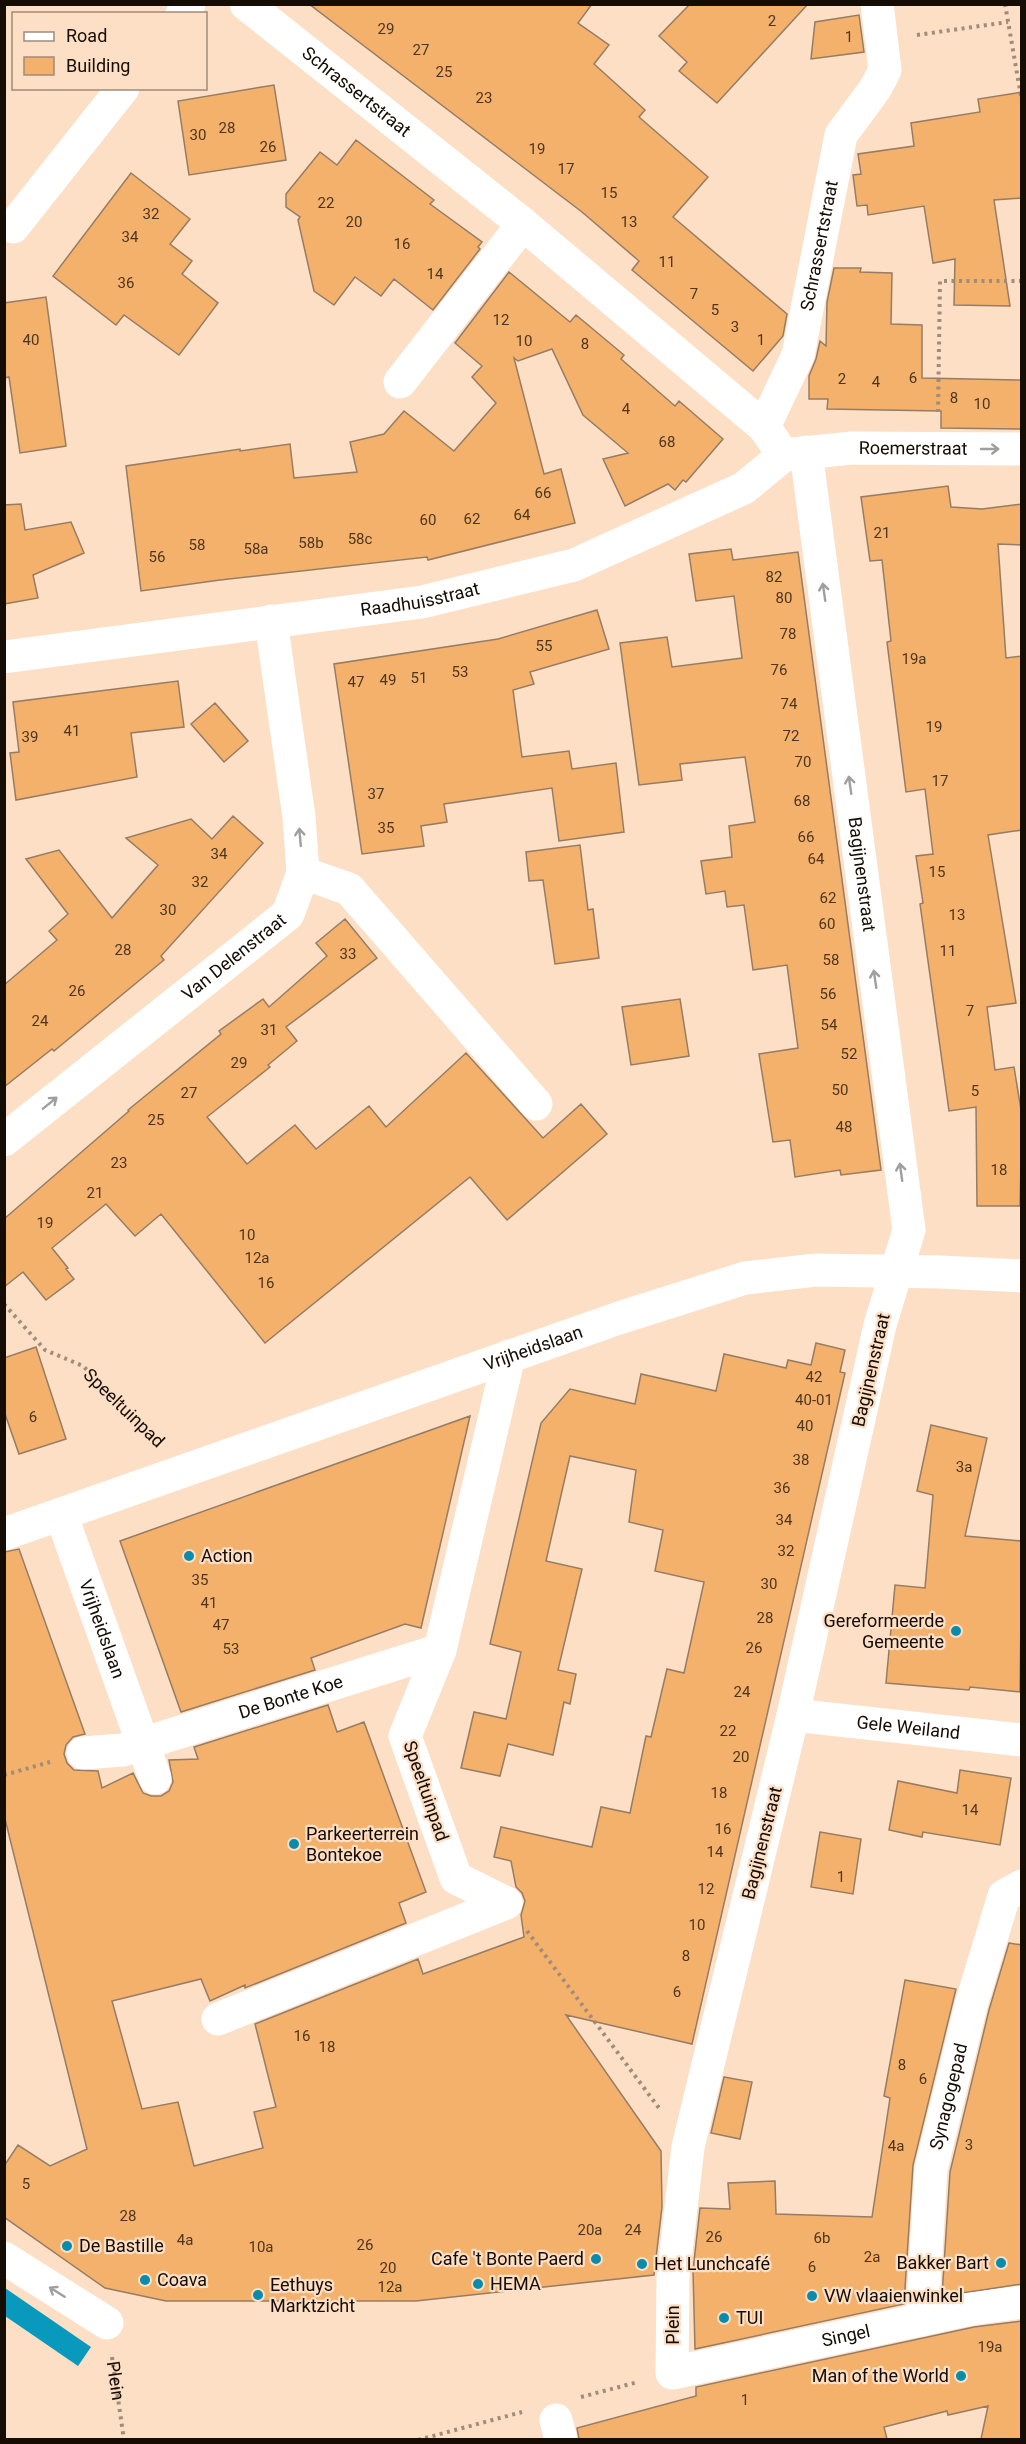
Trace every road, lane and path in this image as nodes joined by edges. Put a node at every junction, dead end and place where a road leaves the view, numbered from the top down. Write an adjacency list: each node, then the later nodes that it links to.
1 (246, 4): 8 (street, Schrassertstraat)
2 (878, 4): 5 (street)
3 (1005, 4): 4 (path)
4 (1008, 22): 5 (path); 7 (path)
5 (884, 55): 12 (street, Schrassertstraat)
6 (121, 90): 9 (street)
7 (1022, 102)
8 (523, 224): 11 (street); 12 (street, Schrassertstraat)
9 (13, 227)
10 (1022, 281): 13 (path)
11 (400, 382)
12 (764, 427): 15 (street, Schrassertstraat)
13 (936, 448): 14 (street, Roemerstraat, one-way to 14); 15 (street, Roemerstraat)
14 (1022, 449)
15 (795, 454): 16 (street, Raadhuisstraat); 21 (street, Bagijnenstraat, one-way to 15)
16 (271, 621): 17 (street, Raadhuisstraat); 18 (street, Van Delenstraat, one-way to 16)
17 (4, 657)
18 (303, 873): 19 (street); 20 (street, Van Delenstraat, one-way to 18)
19 (536, 1104)
20 (4, 1140)
21 (895, 1271): 22 (street, Vrijheidslaan); 24 (street, Vrijheidslaan); 29 (street, Bagijnenstraat)
22 (1022, 1276)
23 (4, 1304): 25 (path, Speeltuinpad)
24 (509, 1356): 25 (street, Vrijheidslaan); 28 (street, Speeltuinpad)
25 (187, 1470): 26 (street, Vrijheidslaan)
26 (61, 1514): 27 (street, Vrijheidslaan); 31 (street, Vrijheidslaan)
27 (4, 1534)
28 (440, 1650): 31 (street, De Bonte Koe); 36 (street, Speeltuinpad)
29 (793, 1714): 30 (street, Gele Weiland); 38 (street, Bagijnenstraat)
30 (1022, 1740)
31 (142, 1743): 32 (street, De Bonte Koe); 34 (street, Vrijheidslaan)
32 (83, 1753): 33 (path)
33 (4, 1775)
34 (155, 1778)
35 (1022, 1886): 42 (street, Synagogepad)
36 (506, 1903): 37 (street); 38 (path)
37 (218, 2019)
38 (688, 2147): 40 (street, Bagijnenstraat)
39 (4, 2258): 43 (street, one-way to 39)
40 (673, 2277): 44 (street, Plein)
41 (1022, 2302): 42 (street, Singel)
42 (922, 2320): 44 (street, Singel)
43 (107, 2323): 45 (path, Plein)
44 (672, 2373)
45 (124, 2439)

